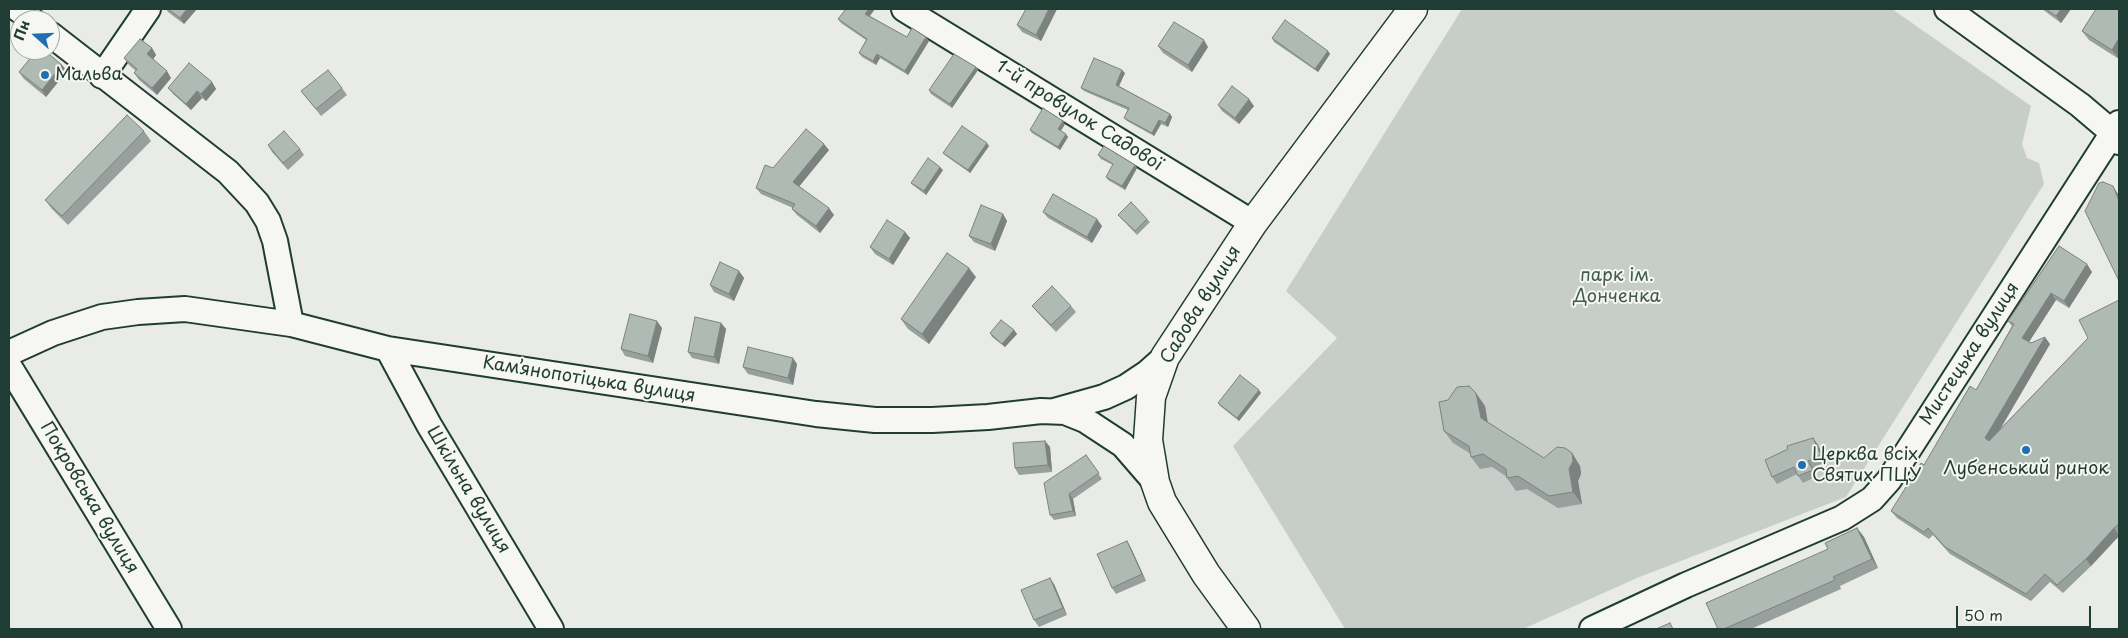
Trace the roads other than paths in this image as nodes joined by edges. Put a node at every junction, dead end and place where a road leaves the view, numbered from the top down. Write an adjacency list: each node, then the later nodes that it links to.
1 (148, 9): 6 (street)
2 (904, 9): 8 (street, 1-й провулок Садової)
3 (1413, 9): 8 (main road, Садова вулиця)
4 (1947, 9): 7 (street)
5 (60, 42): 6 (street)
6 (102, 76): 9 (street)
7 (2117, 133): 19 (street, Мистецька вулиця)
8 (1253, 223): 12 (main road, Садова вулиця)
9 (291, 324): 10 (street, Камʼянопотіцька вулиця); 11 (street, Камʼянопотіцька вулиця)
10 (388, 349): 14 (street, Камʼянопотіцька вулиця); 17 (street, Шкільна вулиця)
11 (9, 353)
12 (1165, 357): 14 (street); 15 (main road, Садова вулиця)
13 (9, 366): 16 (street, Покровська вулиця)
14 (1052, 412): 15 (street, Камʼянопотіцька вулиця)
15 (1154, 482): 18 (main road, Садова вулиця)
16 (169, 629)
17 (551, 629)
18 (1246, 629)
19 (1592, 629)

